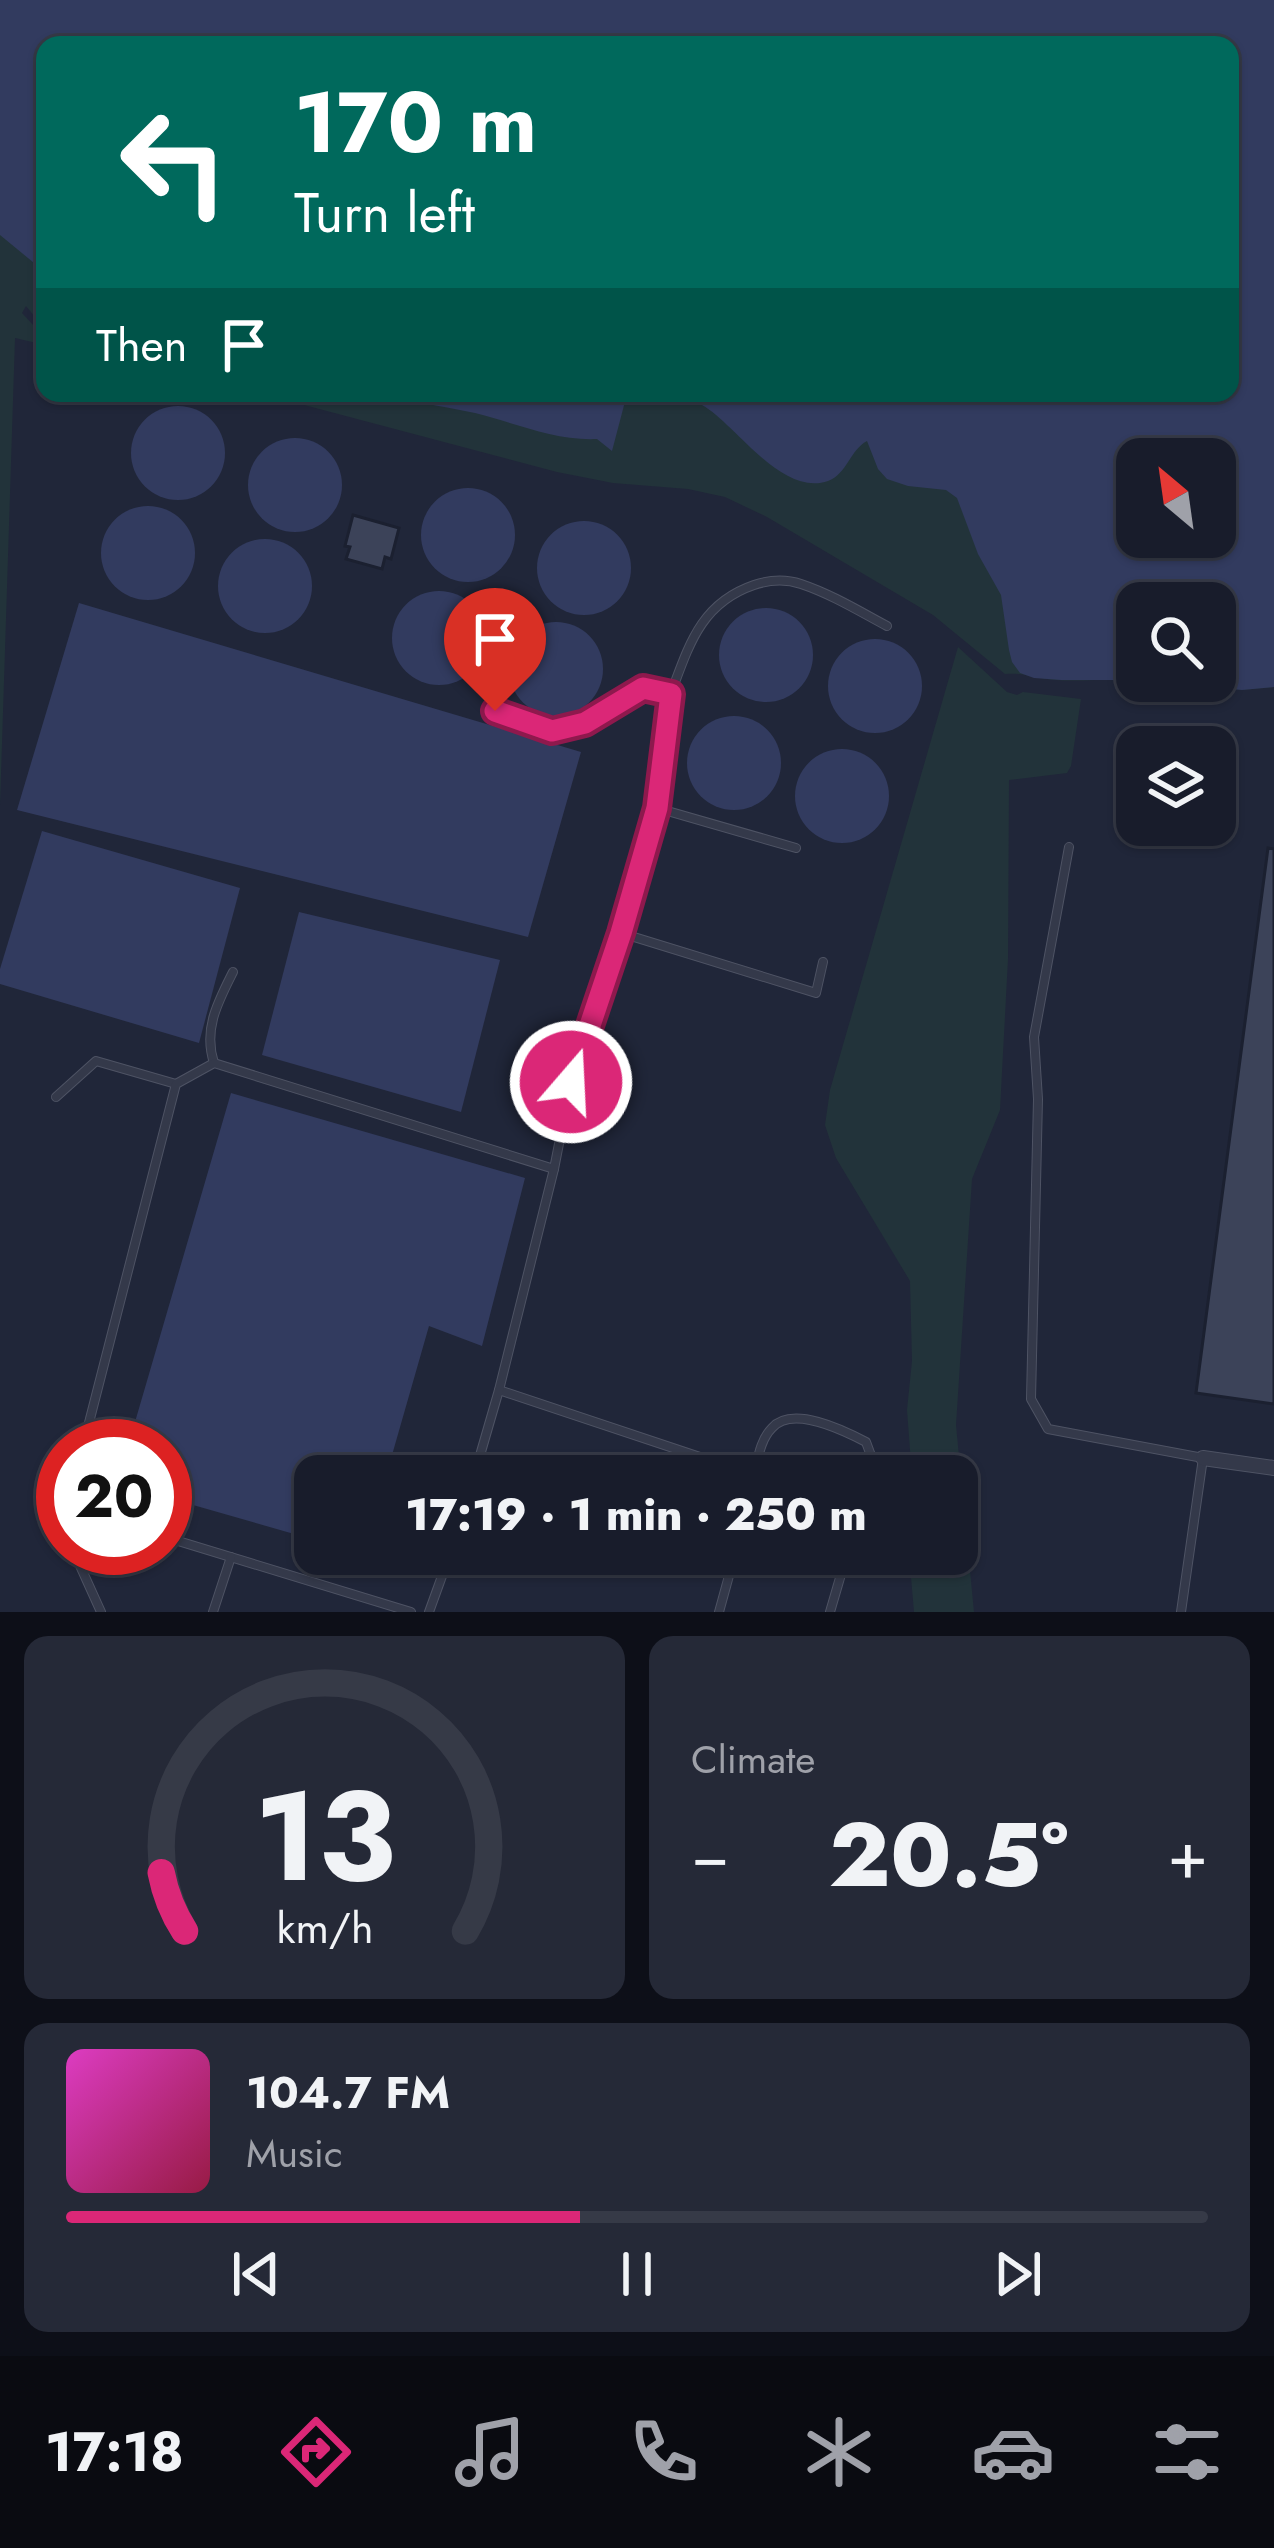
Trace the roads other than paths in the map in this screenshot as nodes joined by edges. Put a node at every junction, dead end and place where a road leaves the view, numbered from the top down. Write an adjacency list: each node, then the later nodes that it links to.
1 (887, 626): 2 (lane)
2 (671, 694): 3 (lane); 4 (lane)
3 (495, 711)
4 (657, 808): 6 (lane); 7 (lane)
5 (1069, 847): 20 (lane)
6 (796, 848)
7 (621, 933): 8 (lane); 13 (lane)
8 (823, 962)
9 (232, 972): 10 (lane)
10 (214, 1063): 11 (lane); 13 (lane)
11 (176, 1084): 12 (lane); 15 (lane)
12 (56, 1096)
13 (554, 1169): 14 (lane)
14 (499, 1390): 16 (lane); 17 (lane)
15 (90, 1419)
16 (480, 1455)
17 (694, 1455)
18 (759, 1455): 19 (lane)
19 (871, 1455)
20 (1203, 1458): 21 (street); 34 (lane)
21 (1274, 1468)
22 (192, 1545): 23 (lane)
23 (231, 1557): 28 (lane); 30 (lane)
24 (84, 1575): 29 (lane)
25 (442, 1575): 31 (lane)
26 (729, 1575): 32 (lane)
27 (841, 1575): 33 (lane)
28 (216, 1611)
29 (101, 1612)
30 (411, 1612)
31 (429, 1612)
32 (719, 1612)
33 (830, 1612)
34 (1181, 1612)

